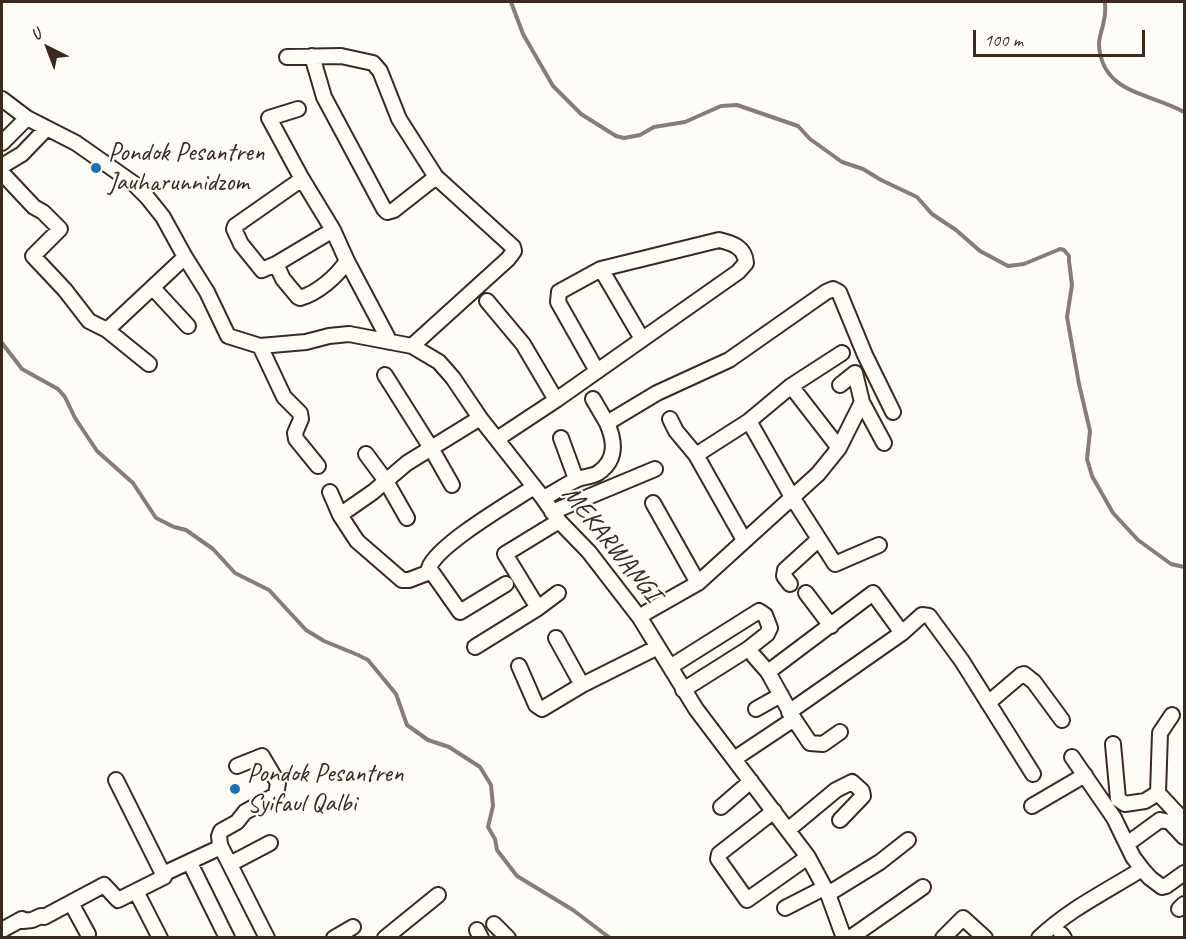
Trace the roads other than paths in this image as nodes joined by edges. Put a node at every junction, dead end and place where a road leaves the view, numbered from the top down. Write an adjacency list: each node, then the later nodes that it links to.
1 (312, 56): 2 (street); 8 (street); 8 (street)
2 (287, 57)
3 (2, 99): 5 (street)
4 (298, 109): 9 (street)
5 (27, 118): 6 (street); 7 (street)
6 (46, 129): 7 (street); 11 (street)
7 (3, 152): 18 (street)
8 (436, 177): 22 (street)
9 (302, 179): 10 (street); 13 (street)
10 (333, 230): 12 (street); 13 (street)
11 (185, 257): 15 (street); 21 (street, MEKARWANGI)
12 (347, 261): 13 (street); 20 (street)
13 (276, 264)
14 (601, 269): 19 (street); 19 (street); 25 (street)
15 (153, 288): 17 (street); 18 (street)
16 (487, 301): 30 (street)
17 (188, 326)
18 (107, 330): 24 (street)
19 (642, 339): 25 (street)
20 (390, 342): 21 (street, MEKARWANGI); 22 (street, MEKARWANGI)
21 (260, 346): 44 (street)
22 (412, 346): 33 (street, MEKARWANGI)
23 (842, 353): 28 (street)
24 (149, 364)
25 (597, 371): 30 (street)
26 (385, 375): 40 (street)
27 (840, 385): 31 (street)
28 (791, 386): 35 (street); 41 (street)
29 (593, 399): 36 (street)
30 (556, 400): 38 (street)
31 (862, 402): 39 (street); 41 (street)
32 (894, 412): 36 (street)
33 (480, 418): 38 (street, MEKARWANGI); 40 (street)
34 (670, 419): 43 (street)
35 (749, 420): 43 (street); 51 (street)
36 (607, 423): 46 (street)
37 (561, 438): 46 (street)
38 (496, 439): 49 (street, MEKARWANGI)
39 (884, 443)
40 (431, 448): 47 (street); 48 (street)
41 (839, 448): 51 (street)
42 (366, 454): 47 (street)
43 (696, 455): 58 (street)
44 (318, 466)
45 (655, 469): 55 (street)
46 (576, 479): 52 (street)
47 (386, 481): 54 (street); 56 (street)
48 (452, 485)
49 (534, 487): 52 (street, MEKARWANGI); 60 (street)
50 (330, 492): 54 (street)
51 (792, 497): 57 (street); 58 (street)
52 (543, 498): 55 (street, MEKARWANGI)
53 (653, 503): 61 (street)
54 (340, 515): 60 (street)
55 (556, 517): 66 (street); 67 (street, MEKARWANGI)
56 (406, 518)
57 (819, 539): 59 (street); 63 (street)
58 (744, 540): 61 (street)
59 (879, 545)
60 (430, 572): 62 (street)
61 (698, 583): 67 (street)
62 (506, 584)
63 (790, 584)
64 (558, 593): 66 (street)
65 (806, 593): 68 (street)
66 (538, 608): 71 (street)
67 (640, 618): 72 (street, MEKARWANGI)
68 (831, 626): 69 (street); 76 (street)
69 (902, 633): 80 (street); 82 (street)
70 (556, 638): 77 (street)
71 (475, 646)
72 (658, 647): 75 (street, MEKARWANGI); 77 (street)
73 (754, 656): 76 (street)
74 (519, 666): 77 (street)
75 (670, 667): 78 (street, MEKARWANGI); 78 (street)
76 (768, 672): 79 (street)
77 (582, 685)
78 (683, 690): 88 (street, MEKARWANGI)
79 (781, 695): 81 (street); 82 (street)
80 (988, 703): 84 (street); 90 (street)
81 (756, 709)
82 (791, 715): 85 (street); 88 (street)
83 (1172, 715): 94 (street)
84 (1062, 720)
85 (840, 732)
86 (1113, 744): 94 (street)
87 (1072, 757): 91 (street)
88 (734, 759): 93 (street, MEKARWANGI)
89 (237, 766): 105 (street)
90 (1033, 774)
91 (1084, 775): 95 (street); 104 (street)
92 (116, 780): 111 (street)
93 (751, 781): 96 (street); 97 (street, MEKARWANGI)
94 (1158, 793): 99 (street)
95 (1032, 806)
96 (721, 807)
97 (774, 812): 100 (street, MEKARWANGI); 106 (street)
98 (840, 820): 100 (street)
99 (1185, 821)
100 (789, 829): 106 (street, MEKARWANGI)
101 (1185, 837): 104 (street)
102 (908, 840): 113 (street)
103 (270, 843): 107 (street)
104 (1127, 844): 109 (street)
105 (221, 847): 107 (street); 111 (street)
106 (808, 857): 113 (street, MEKARWANGI)
107 (230, 864): 124 (street)
108 (192, 867): 123 (street)
109 (1142, 869): 110 (street); 132 (street)
110 (1185, 873)
111 (163, 874): 116 (street)
112 (923, 887): 129 (street)
113 (826, 891): 117 (street); 128 (street, MEKARWANGI)
114 (438, 895): 126 (street)
115 (139, 897): 122 (street)
116 (70, 903): 120 (street); 121 (street)
117 (785, 908)
118 (494, 924): 127 (street)
119 (353, 927): 125 (street)
120 (2, 930)
121 (88, 934)
122 (160, 938)
123 (227, 938)
124 (267, 938)
125 (334, 938)
126 (385, 938)
127 (508, 938)
128 (844, 938)
129 (850, 938)
130 (943, 938): 131 (street)
131 (985, 938)
132 (1039, 938)

